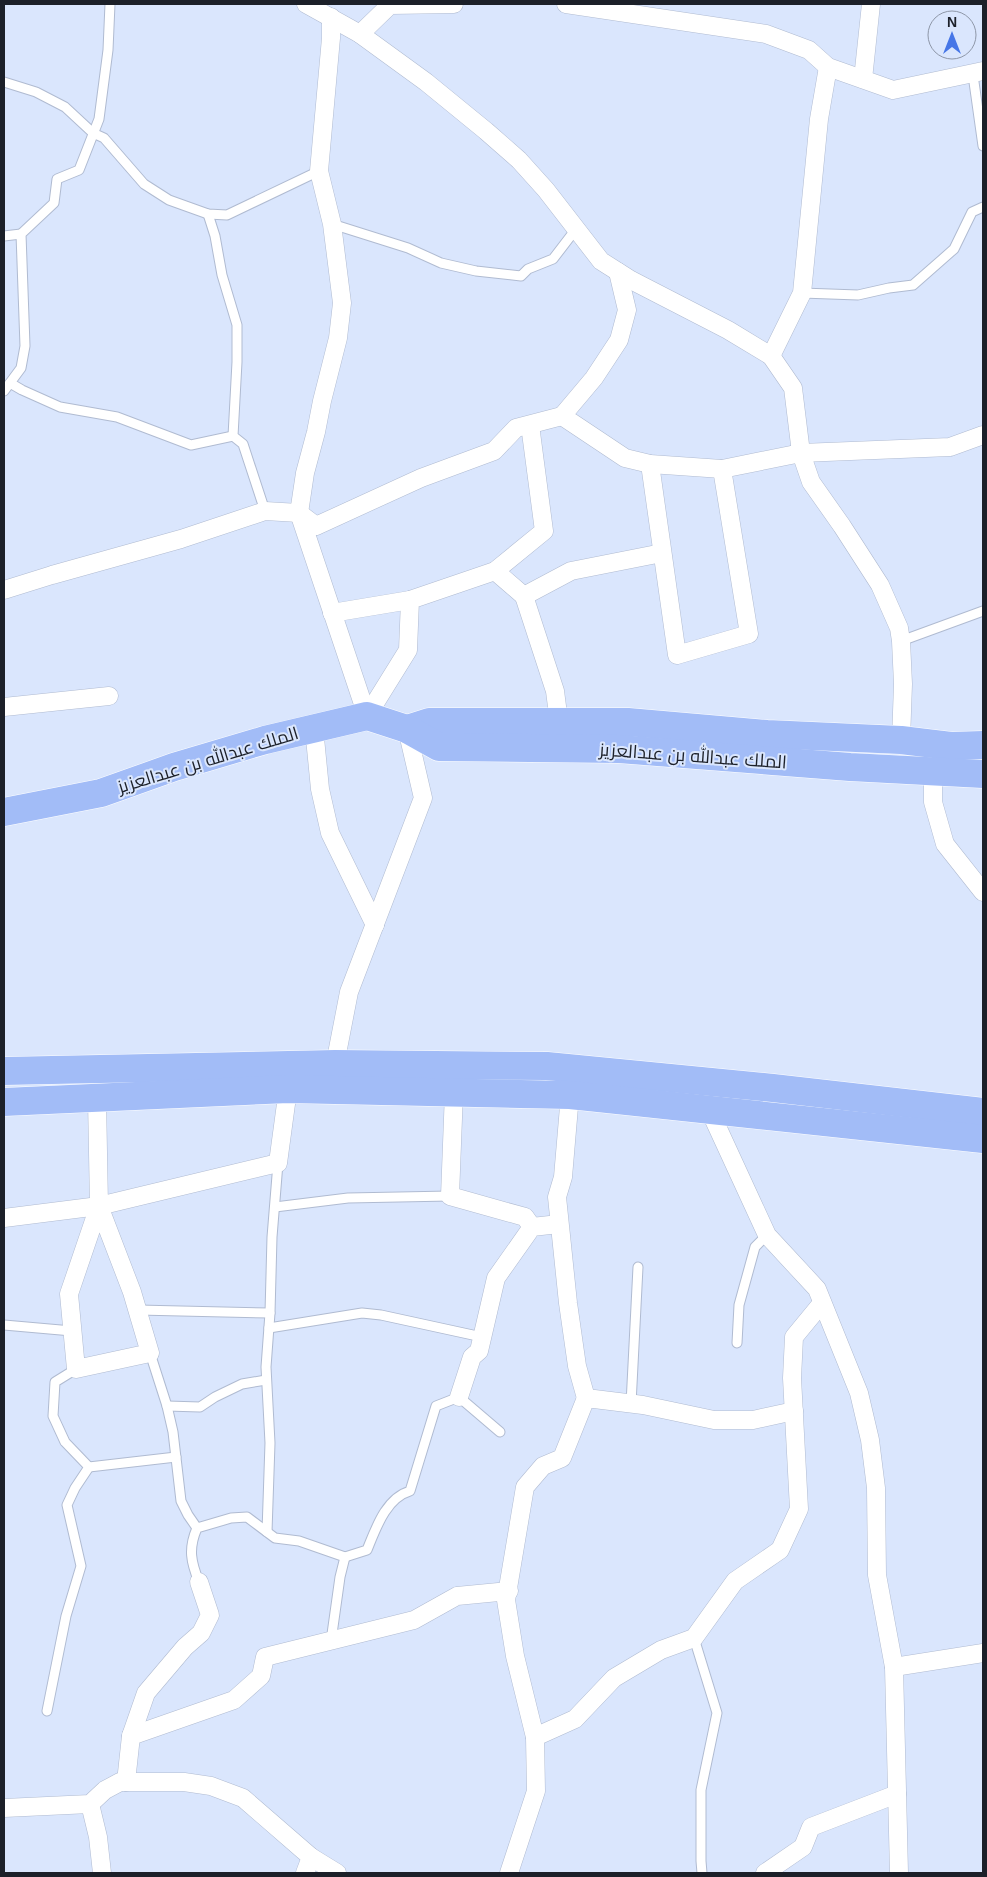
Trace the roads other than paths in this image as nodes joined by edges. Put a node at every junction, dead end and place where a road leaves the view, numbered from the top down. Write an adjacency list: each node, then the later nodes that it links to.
1 (110, 4): 13 (lane)
2 (306, 4): 7 (street)
3 (390, 4): 4 (street); 8 (street)
4 (454, 4)
5 (566, 4): 9 (street)
6 (871, 4): 11 (street)
7 (331, 17): 8 (street); 15 (street)
8 (360, 34): 19 (street)
9 (828, 66): 11 (street); 23 (street)
10 (978, 73): 11 (street); 14 (lane)
11 (863, 79)
12 (4, 82): 13 (lane)
13 (93, 133): 17 (lane); 20 (lane)
14 (983, 146)
15 (319, 171): 17 (lane); 18 (street)
16 (983, 207): 23 (lane)
17 (208, 214): 30 (lane)
18 (332, 224): 19 (lane); 35 (street)
19 (576, 229): 22 (street)
20 (21, 234): 21 (lane); 25 (lane)
21 (4, 236)
22 (618, 272): 24 (street); 27 (street)
23 (802, 293): 24 (street)
24 (770, 356): 31 (street)
25 (10, 383): 26 (lane); 30 (lane)
26 (4, 391)
27 (562, 416): 28 (street); 32 (street)
28 (530, 425): 35 (street); 37 (street)
29 (983, 435): 31 (street)
30 (233, 436): 34 (lane)
31 (801, 453): 33 (street); 43 (street)
32 (650, 464): 33 (street); 36 (street)
33 (722, 469): 36 (street)
34 (265, 511): 35 (street); 38 (street)
35 (299, 513): 42 (street)
36 (662, 553): 39 (street)
37 (495, 571): 39 (street); 40 (street)
38 (4, 590)
39 (524, 596): 47 (street)
40 (410, 600): 42 (street); 46 (street)
41 (983, 611): 43 (lane)
42 (332, 613): 46 (street)
43 (901, 641): 50 (street)
44 (109, 696): 45 (street)
45 (4, 706)
46 (367, 716): 48 (main road, الملك عبدالله بن عبدالعزيز); 49 (main road, الملك عبدالله بن عبدالعزيز)
47 (559, 722): 49 (main road, الملك عبدالله بن عبدالعزيز); 50 (main road, الملك عبدالله بن عبدالعزيز)
48 (314, 728): 54 (main road, الملك عبدالله بن عبدالعزيز); 56 (street)
49 (407, 730): 52 (main road, الملك عبدالله بن عبدالعزيز); 56 (street)
50 (901, 740): 51 (main road, الملك عبدالله بن عبدالعزيز)
51 (983, 745)
52 (933, 771): 53 (main road, الملك عبدالله بن عبدالعزيز); 55 (street)
53 (983, 774)
54 (5, 812)
55 (983, 892)
56 (375, 924): 58 (street)
57 (4, 1071): 58 (main road)
58 (336, 1077): 59 (main road); 60 (main road); 65 (main road)
59 (288, 1089): 62 (main road); 67 (street)
60 (454, 1092): 61 (main road); 68 (street)
61 (570, 1095): 64 (main road); 72 (street)
62 (97, 1099): 63 (main road); 69 (street)
63 (4, 1102)
64 (708, 1109): 66 (main road); 74 (street)
65 (983, 1112)
66 (983, 1139)
67 (278, 1163): 69 (street); 70 (lane)
68 (450, 1196): 70 (lane); 73 (street)
69 (99, 1206): 71 (street); 77 (street); 81 (street)
70 (275, 1207): 78 (lane)
71 (4, 1218)
72 (559, 1224): 73 (street); 88 (street)
73 (532, 1227): 82 (street)
74 (767, 1235): 76 (street); 83 (lane)
75 (638, 1267): 89 (lane)
76 (822, 1303): 91 (street); 103 (street)
77 (138, 1310): 78 (lane); 84 (street)
78 (270, 1313): 80 (lane)
79 (4, 1325): 81 (lane)
80 (268, 1328): 82 (lane); 86 (lane)
81 (72, 1331): 85 (street)
82 (482, 1337): 87 (street)
83 (737, 1342)
84 (150, 1353): 85 (street); 90 (lane)
85 (76, 1368): 94 (lane)
86 (266, 1380): 90 (lane); 96 (lane)
87 (460, 1398): 92 (lane); 97 (lane)
88 (586, 1398): 89 (street); 99 (street)
89 (631, 1404): 91 (street)
90 (167, 1406): 93 (lane)
91 (794, 1411): 100 (street)
92 (500, 1432)
93 (176, 1457): 94 (lane); 95 (lane)
94 (89, 1467): 104 (lane)
95 (197, 1528): 96 (lane); 98 (lane)
96 (267, 1532): 97 (lane)
97 (345, 1557): 101 (lane)
98 (199, 1582): 105 (street)
99 (509, 1591): 101 (street); 106 (street)
100 (694, 1638): 106 (street); 115 (lane)
101 (331, 1641): 105 (street)
102 (983, 1653): 103 (street)
103 (894, 1667): 108 (street)
104 (47, 1712)
105 (131, 1736): 107 (street)
106 (534, 1737): 114 (street)
107 (126, 1782): 109 (street); 111 (street)
108 (898, 1794): 116 (street); 117 (street)
109 (90, 1804): 110 (street); 112 (street)
110 (4, 1808)
111 (308, 1865): 113 (street)
112 (102, 1873)
113 (337, 1873)
114 (509, 1873)
115 (702, 1873)
116 (765, 1873)
117 (899, 1873)

